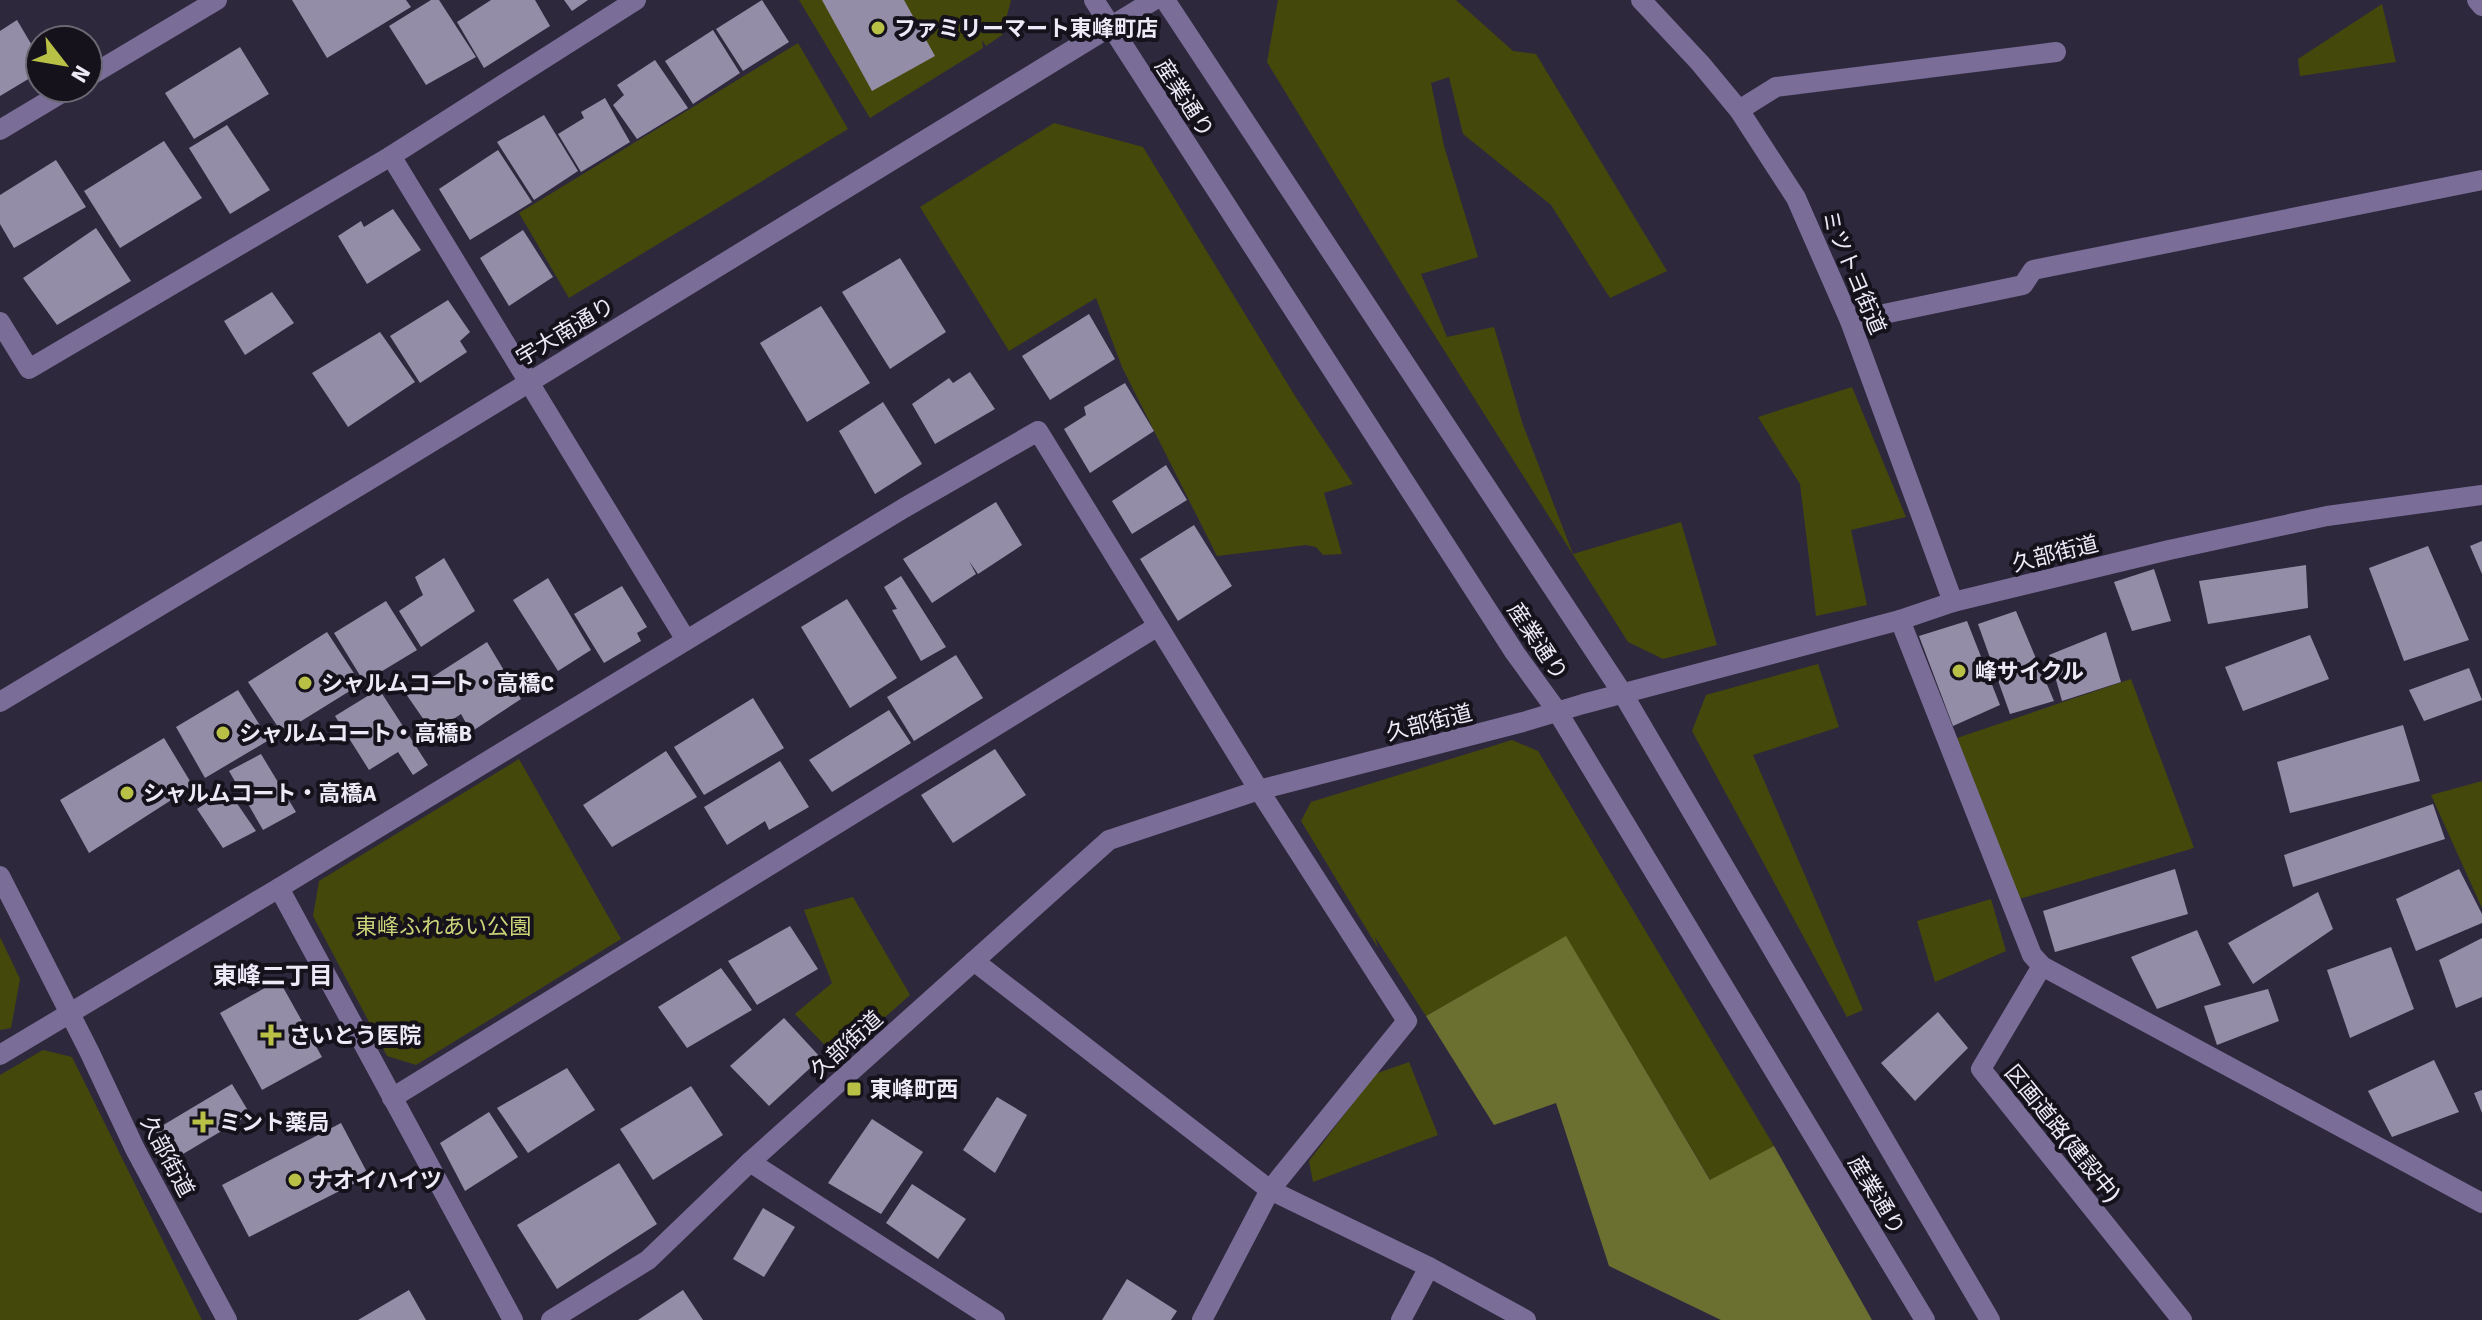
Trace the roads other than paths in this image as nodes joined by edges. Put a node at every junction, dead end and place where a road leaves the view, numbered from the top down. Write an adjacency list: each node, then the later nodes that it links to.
1 (217, 0): 11 (street)
2 (636, 0): 15 (street)
3 (1094, 0): 9 (street, 産業通り)
4 (1154, 0): 9 (street, 宇大南通り)
5 (1165, 0): 25 (street, 産業通り)
6 (1641, 0): 13 (street, ミツトヨ街道)
7 (2477, 0): 8 (street)
8 (2482, 6)
9 (1111, 28): 19 (street, 宇大南通り); 27 (street, 産業通り)
10 (2056, 52): 13 (street)
11 (104, 67)
12 (43, 104): 14 (street)
13 (1739, 110): 17 (street, ミツトヨ街道)
14 (0, 130)
15 (391, 156): 18 (street); 19 (street)
16 (2482, 180): 17 (street)
17 (1850, 321): 21 (street, ミツトヨ街道)
18 (0, 322)
19 (528, 382): 24 (street); 26 (street, 宇大南通り)
20 (2482, 495): 21 (street, 久部街道)
21 (1953, 602): 22 (street, 久部街道)
22 (1900, 620): 25 (street, 久部街道); 32 (street)
23 (1158, 626): 24 (street); 28 (street); 35 (street)
24 (686, 640): 30 (street)
25 (1623, 694): 27 (street, 久部街道); 49 (street, 産業通り)
26 (0, 702)
27 (1557, 711): 28 (street, 久部街道); 48 (street, 産業通り)
28 (1259, 790): 31 (street, 久部街道); 37 (street)
29 (0, 876): 33 (street, 久部街道)
30 (279, 888): 33 (street); 35 (street)
31 (974, 961): 36 (street, 久部街道); 37 (street)
32 (2042, 966): 38 (street); 50 (street, 区画道路(建設中))
33 (70, 1013): 34 (street); 41 (street, 久部街道)
34 (0, 1055)
35 (392, 1098): 42 (street)
36 (750, 1162): 40 (street); 43 (street, 久部街道)
37 (1270, 1190): 39 (street); 45 (street)
38 (2482, 1203)
39 (1429, 1267): 46 (street); 47 (street)
40 (966, 1312): 44 (street)
41 (227, 1320)
42 (513, 1320)
43 (551, 1320)
44 (995, 1320)
45 (1202, 1320)
46 (1401, 1320)
47 (1526, 1320)
48 (1925, 1320)
49 (1990, 1320)
50 (2182, 1320)

